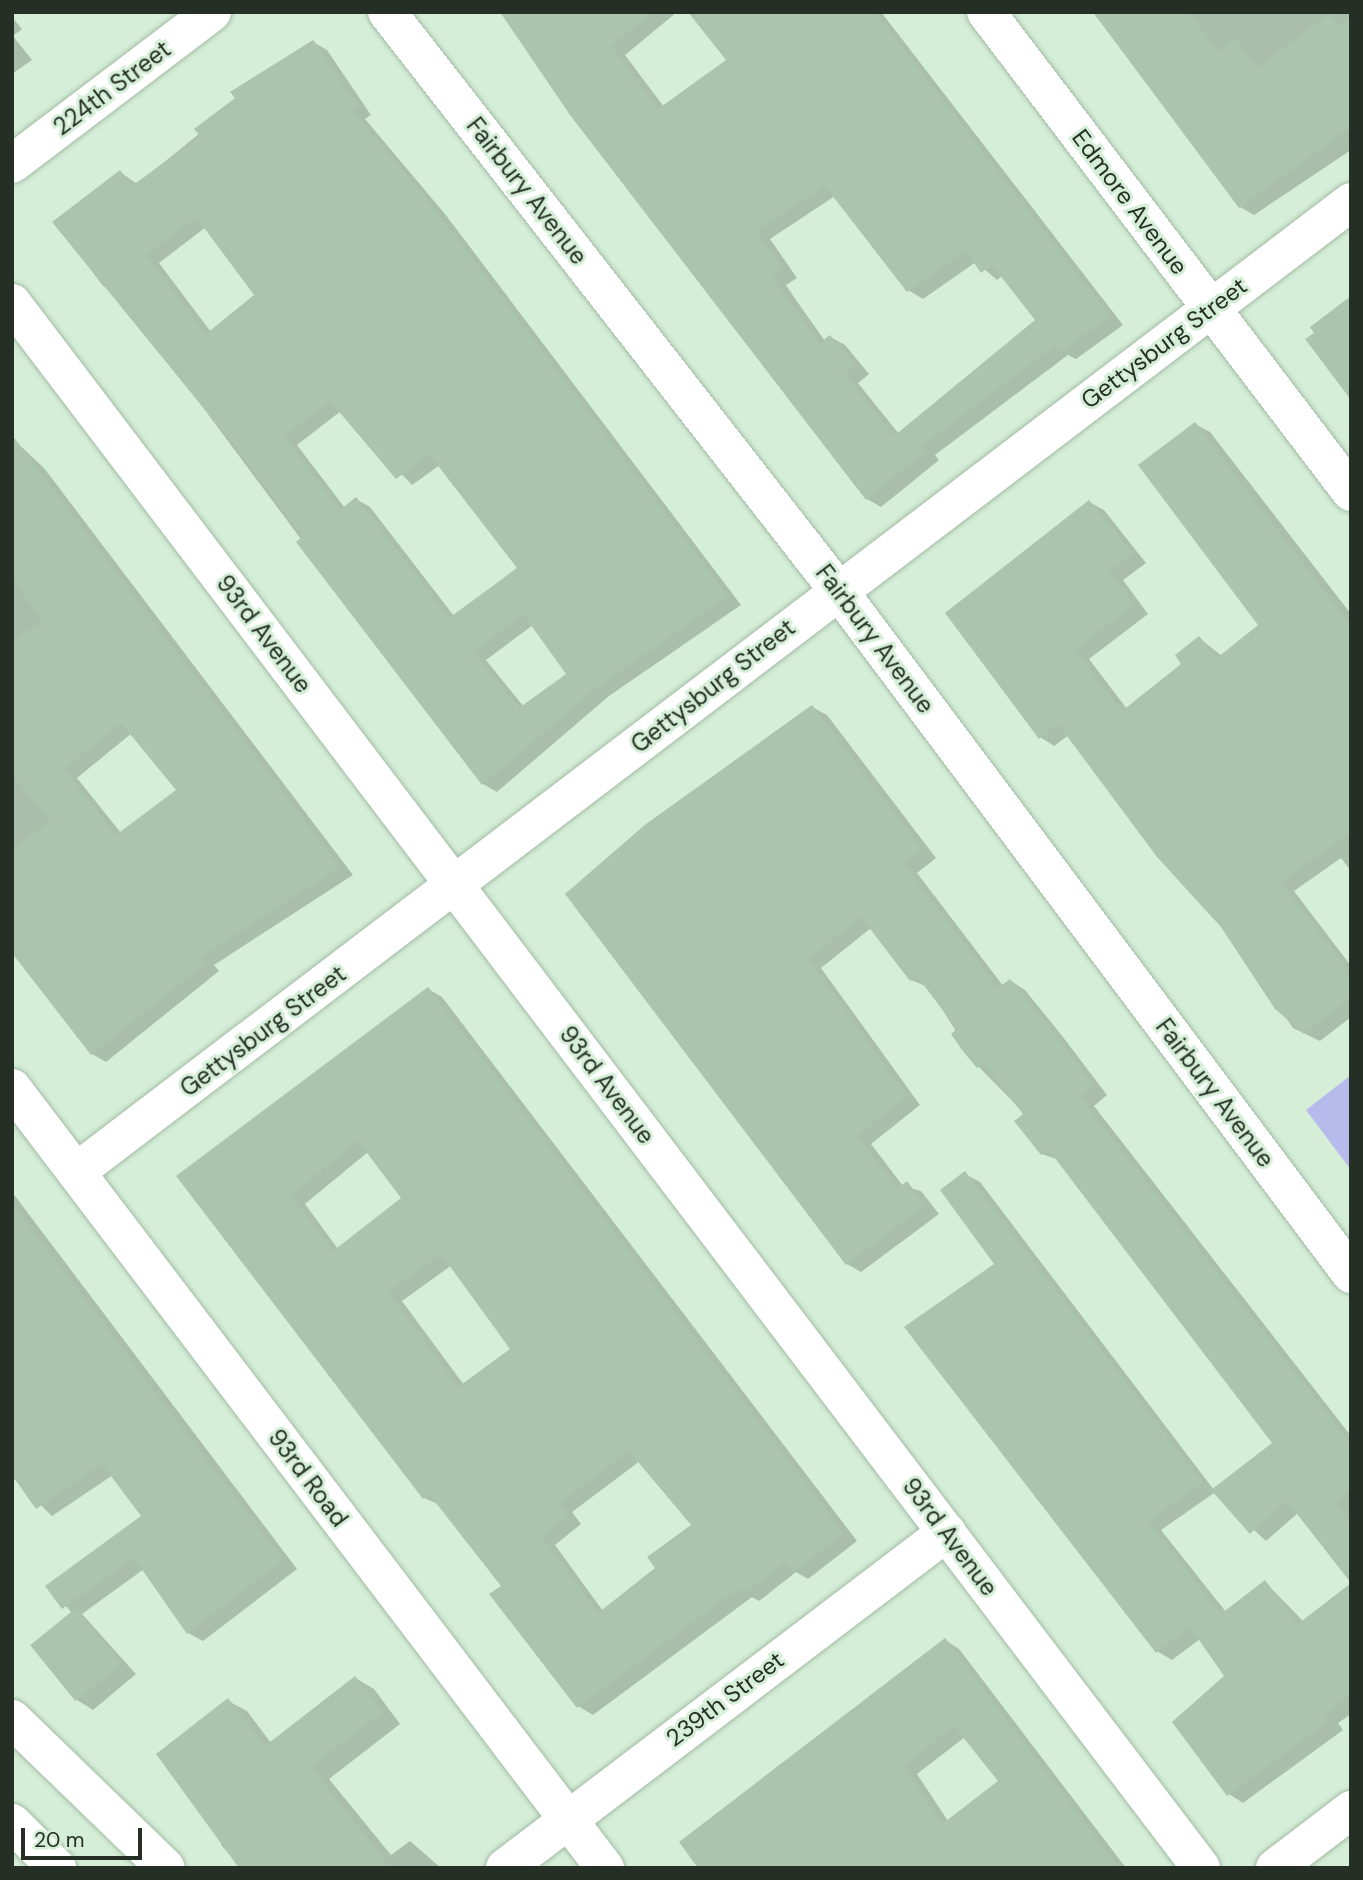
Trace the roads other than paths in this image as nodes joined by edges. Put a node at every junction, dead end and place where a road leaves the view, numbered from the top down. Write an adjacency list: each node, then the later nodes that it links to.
1 (212, 12): 4 (street, 224th Street)
2 (387, 12): 9 (street, Fairbury Avenue)
3 (986, 12): 7 (street, Edmore Avenue)
4 (12, 164)
5 (1351, 202): 7 (street, Gettysburg Street)
6 (12, 303): 10 (street, 93rd Avenue)
7 (1211, 308): 8 (street, Edmore Avenue); 9 (street, Gettysburg Street)
8 (1351, 492)
9 (838, 590): 10 (street, Gettysburg Street); 13 (street, Fairbury Avenue)
10 (455, 884): 12 (street, Gettysburg Street); 14 (street, 93rd Avenue)
11 (12, 1088): 12 (street, 93rd Road)
12 (76, 1172): 17 (street, 93rd Road)
13 (1351, 1274)
14 (947, 1532): 17 (street, 239th Street); 23 (street, 93rd Avenue)
15 (12, 1719): 20 (street)
16 (1351, 1810): 24 (street)
17 (568, 1819): 21 (street, 239th Street); 22 (street, 93rd Road)
18 (16, 1834): 19 (street)
19 (57, 1868)
20 (166, 1868)
21 (505, 1868)
22 (605, 1868)
23 (1201, 1868)
24 (1275, 1868)

